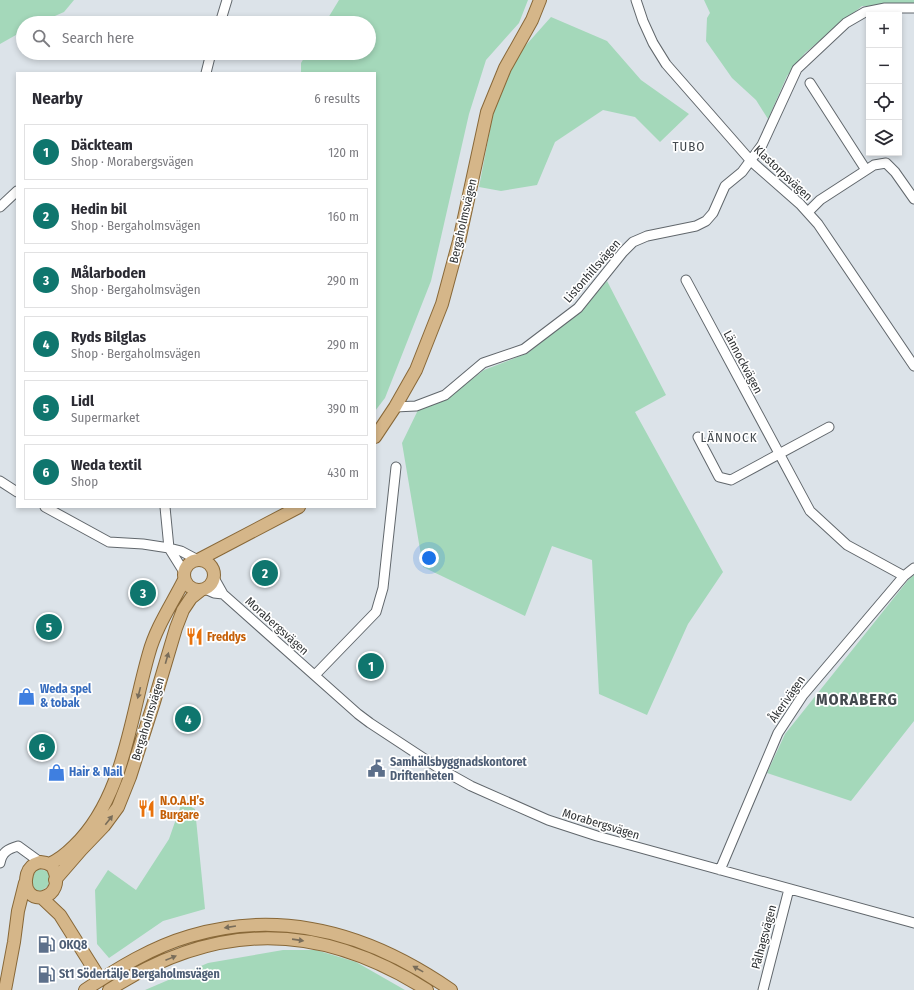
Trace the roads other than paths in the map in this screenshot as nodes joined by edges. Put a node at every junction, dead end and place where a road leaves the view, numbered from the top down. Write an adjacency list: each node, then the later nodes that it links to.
1 (227, 0): 5 (street)
2 (540, 0): 17 (main road, Bergaholmsvägen)
3 (636, 0): 9 (street, Klastorpsvägen)
4 (914, 8): 9 (street, Listonhillsvägen)
5 (222, 16)
6 (209, 60): 7 (street)
7 (206, 72)
8 (810, 83): 10 (street)
9 (751, 161): 14 (street, Klastorpsvägen); 17 (street, Listonhillsvägen)
10 (866, 170): 12 (street); 14 (street)
11 (15, 197): 13 (street)
12 (914, 199)
13 (0, 207)
14 (808, 212): 16 (street, Klastorpsvägen)
15 (686, 280): 21 (street, Lännockvägen)
16 (914, 366)
17 (395, 407): 19 (main road, Bergaholmsvägen)
18 (829, 427): 21 (street)
19 (376, 436)
20 (698, 437): 21 (street)
21 (779, 455): 34 (street, Lännockvägen)
22 (396, 467): 37 (street)
23 (0, 481): 24 (street)
24 (16, 491)
25 (47, 508): 29 (street)
26 (165, 508): 29 (street)
27 (297, 508): 28 (main road)
28 (244, 537): 30 (main road); 32 (main road)
29 (169, 548): 30 (street); 33 (street)
30 (198, 559): 32 (main road); 33 (main road)
31 (914, 568): 34 (street, Åkerivägen)
32 (214, 575): 35 (main road); 36 (street, Morabergsvägen)
33 (184, 576): 35 (main road); 40 (main road, Bergaholmsvägen, one-way to 40)
34 (904, 576): 42 (street, Åkerivägen)
35 (203, 590): 36 (street, Morabergsvägen); 45 (main road, Bergaholmsvägen, one-way to 35)
36 (223, 594): 37 (street, Morabergsvägen)
37 (315, 675): 42 (street, Morabergsvägen)
38 (23, 849): 39 (street); 40 (street); 41 (street)
39 (0, 863)
40 (44, 863): 41 (main road); 45 (main road)
41 (28, 869): 43 (main road)
42 (720, 870): 44 (street, Morabergsvägen)
43 (25, 883): 45 (main road); 46 (main road, Bergaholmsvägen)
44 (789, 889): 47 (street, Morabergsvägen); 56 (street, Pålhagsvägen)
45 (46, 891): 46 (main road, Bergaholmsvägen); 49 (main road)
46 (17, 920): 48 (main road, Bergaholmsvägen)
47 (914, 923)
48 (9, 968): 50 (main road); 51 (main road)
49 (97, 974)
50 (1, 990)
51 (5, 990)
52 (85, 990): 55 (main road, one-way to 52)
53 (109, 990): 54 (main road, one-way to 54)
54 (427, 990)
55 (451, 990)
56 (763, 990)

